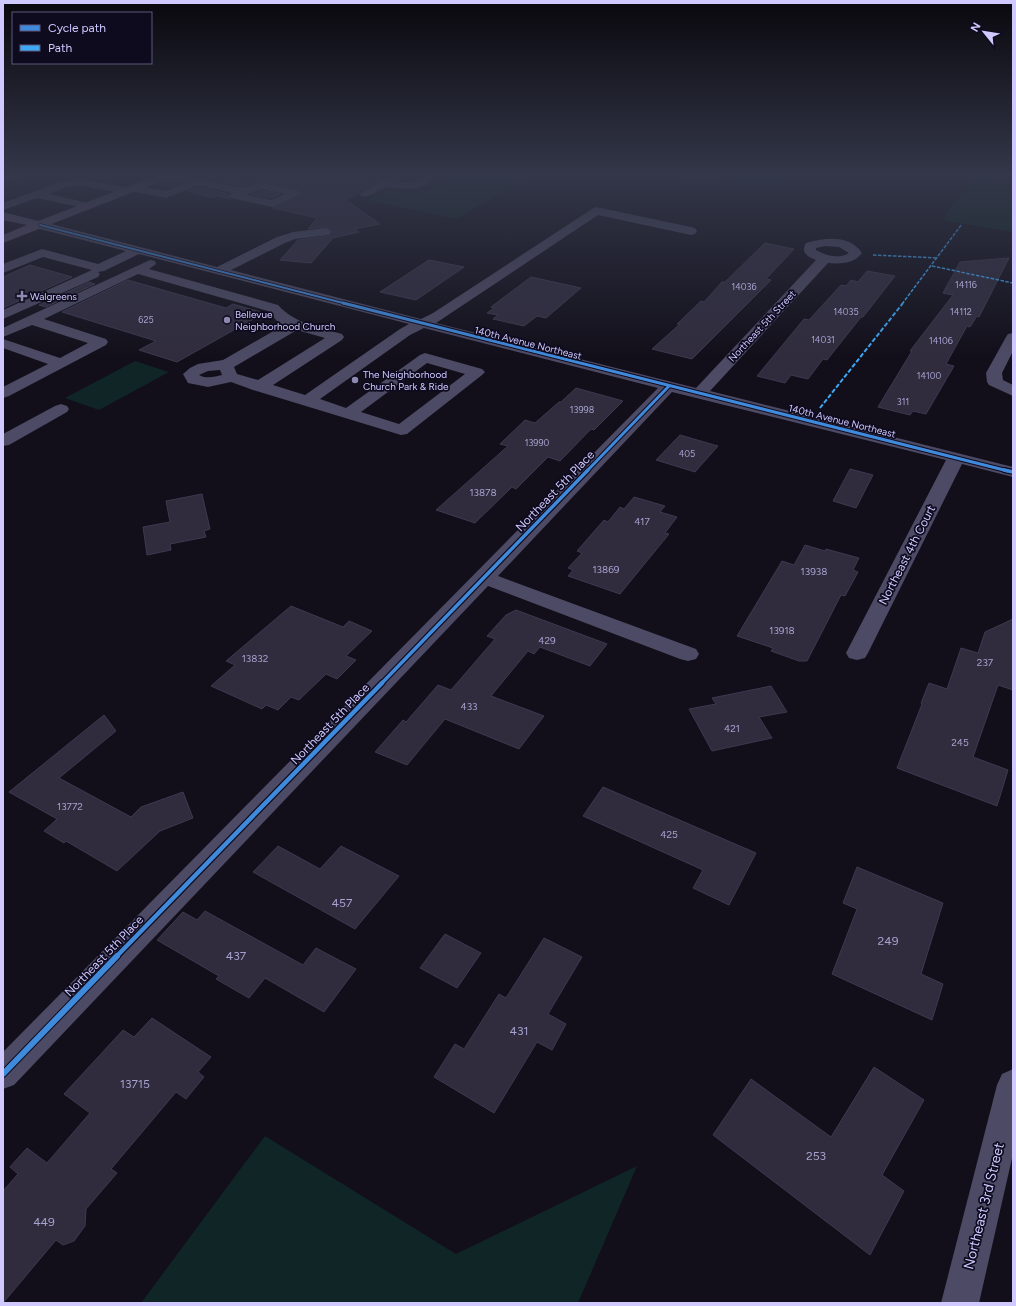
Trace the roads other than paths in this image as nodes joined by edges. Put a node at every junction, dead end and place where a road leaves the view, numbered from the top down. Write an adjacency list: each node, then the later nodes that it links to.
1 (14, 235): 5 (main road)
2 (79, 235): 6 (street, 140th Avenue Northeast)
3 (301, 235): 12 (street)
4 (560, 235): 15 (street)
5 (3, 239)
6 (139, 250): 7 (street, 140th Avenue Northeast); 9 (street)
7 (165, 256): 11 (street); 12 (street, 140th Avenue Northeast)
8 (825, 258): 25 (street, Northeast 5th Street)
9 (99, 268): 10 (street); 13 (street)
10 (3, 269)
11 (137, 270): 14 (street); 16 (street)
12 (219, 271): 15 (street, 140th Avenue Northeast)
13 (3, 315)
14 (30, 320): 17 (street); 20 (street)
15 (421, 324): 22 (street, 140th Avenue Northeast); 26 (street)
16 (295, 325): 21 (street); 21 (street)
17 (3, 333)
18 (1013, 337): 23 (street)
19 (3, 343): 20 (street)
20 (61, 362): 24 (street)
21 (259, 386): 26 (street)
22 (669, 386): 25 (street, 140th Avenue Northeast); 32 (street, Northeast 5th Place)
23 (1013, 391)
24 (3, 393)
25 (699, 394): 30 (street, 140th Avenue Northeast)
26 (307, 401): 28 (street)
27 (61, 408): 29 (street)
28 (349, 413): 28 (street)
29 (3, 440)
30 (956, 458): 31 (street, 140th Avenue Northeast); 33 (street, Northeast 4th Court)
31 (1013, 472)
32 (485, 578): 34 (street); 35 (street, Northeast 5th Place)
33 (857, 653)
34 (688, 654)
35 (3, 1074)
36 (1013, 1085): 37 (street, Northeast 3rd Street)
37 (960, 1303)

